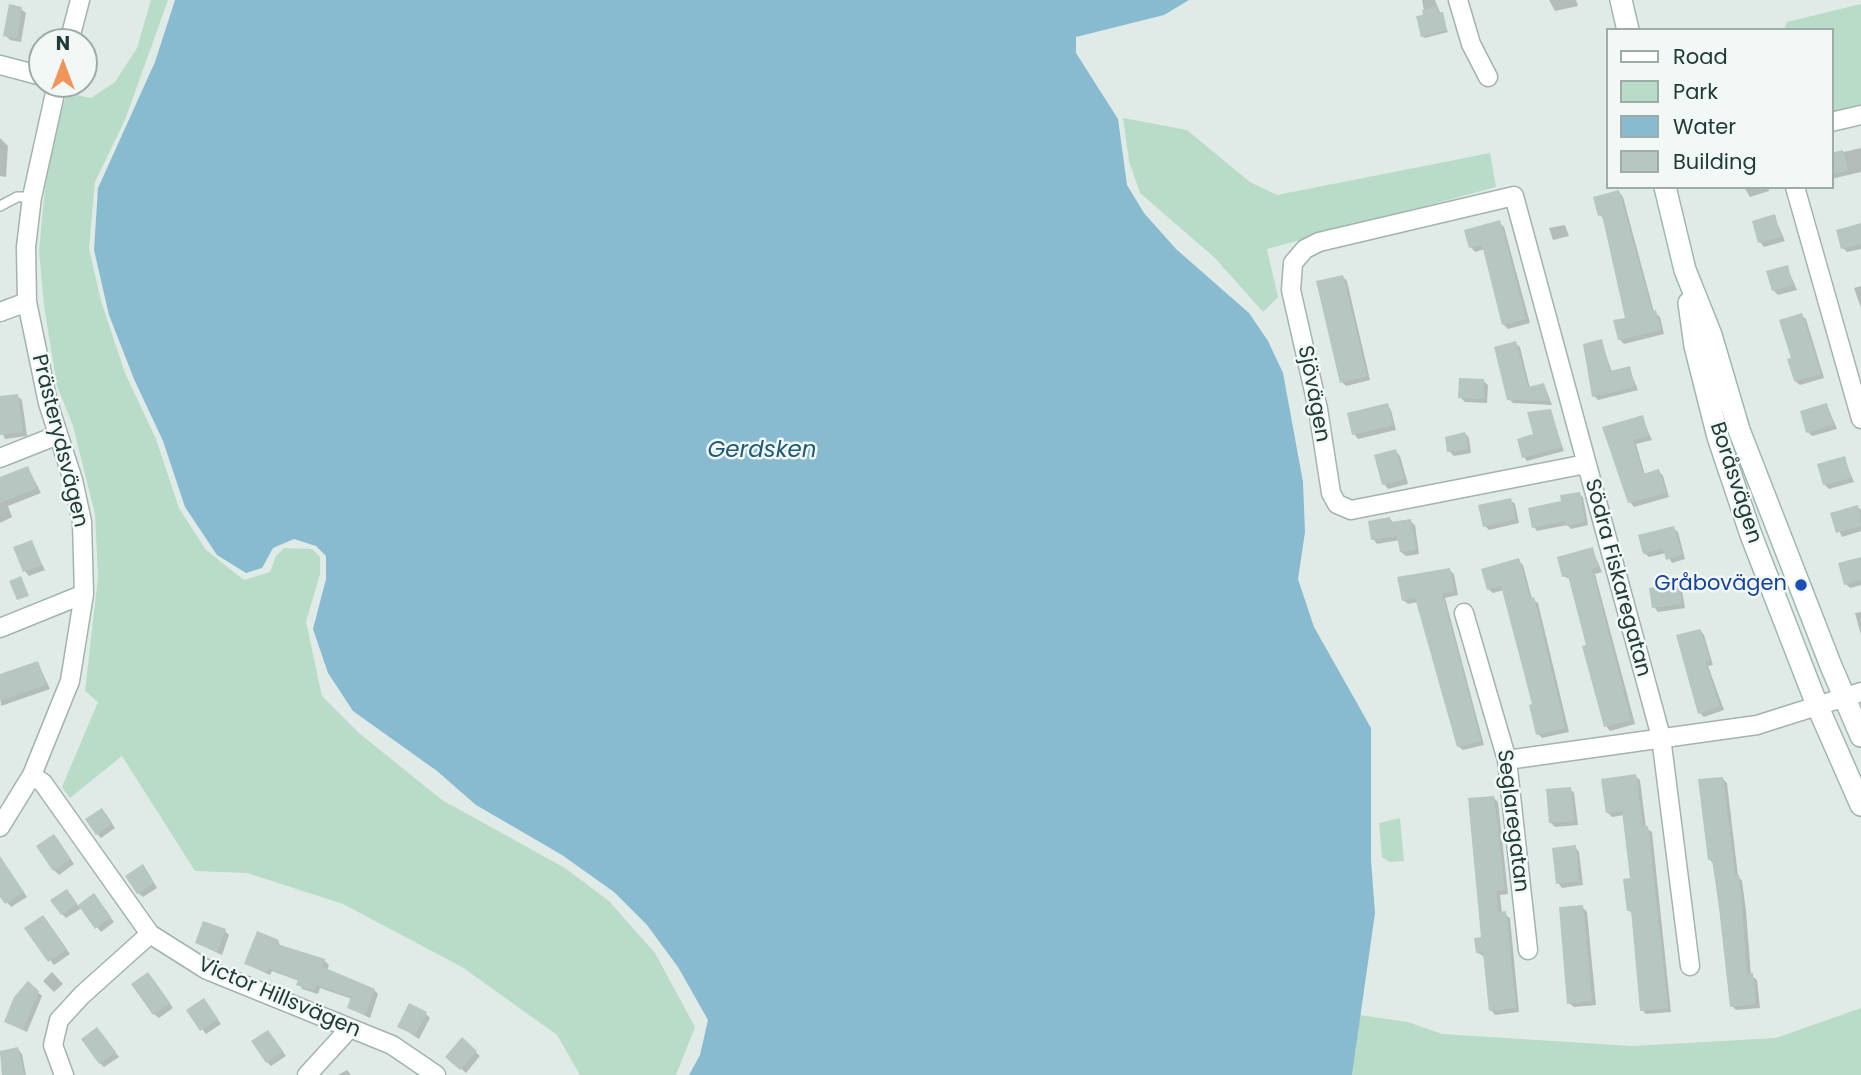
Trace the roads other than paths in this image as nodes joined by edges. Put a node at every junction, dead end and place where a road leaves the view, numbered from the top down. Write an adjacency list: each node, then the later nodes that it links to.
1 (80, 0): 4 (street)
2 (1458, 0): 8 (street)
3 (1621, 0): 5 (main road)
4 (73, 28)
5 (1628, 28)
6 (0, 65): 7 (street)
7 (28, 72)
8 (1488, 76)
9 (54, 98): 14 (street, Prästerydsvägen)
10 (1861, 115): 11 (street)
11 (1833, 122)
12 (1665, 189): 17 (main road, Boråsvägen)
13 (1796, 189): 20 (street)
14 (32, 197): 16 (lane); 18 (street, Prästerydsvägen)
15 (1514, 197): 23 (street, Södra Fiskaregatan); 23 (street, Sjövägen)
16 (0, 206)
17 (1685, 270): 27 (main road, Boråsvägen); 28 (main road, Boråsvägen)
18 (27, 302): 19 (street); 21 (street, Prästerydsvägen)
19 (0, 312)
20 (1861, 419)
21 (58, 435): 22 (street); 24 (street, Prästerydsvägen)
22 (0, 458)
23 (1586, 464): 30 (street, Södra Fiskaregatan)
24 (84, 594): 26 (street); 32 (street, Prästerydsvägen)
25 (1464, 613): 31 (street, Seglaregatan)
26 (0, 628)
27 (1853, 694): 28 (street); 29 (main road, Boråsvägen)
28 (1817, 705): 30 (street); 33 (main road, Boråsvägen)
29 (1861, 736)
30 (1661, 737): 31 (street); 37 (street, Södra Fiskaregatan)
31 (1507, 760): 36 (street, Seglaregatan)
32 (32, 775): 34 (street, Prästerydsvägen); 35 (street, Victor Hillsvägen)
33 (1861, 805)
34 (0, 827)
35 (150, 934): 38 (street, Victor Hillsvägen); 39 (street)
36 (1528, 950)
37 (1690, 965)
38 (350, 1028): 40 (street); 41 (street, Victor Hillsvägen)
39 (64, 1075)
40 (307, 1075)
41 (436, 1075)

